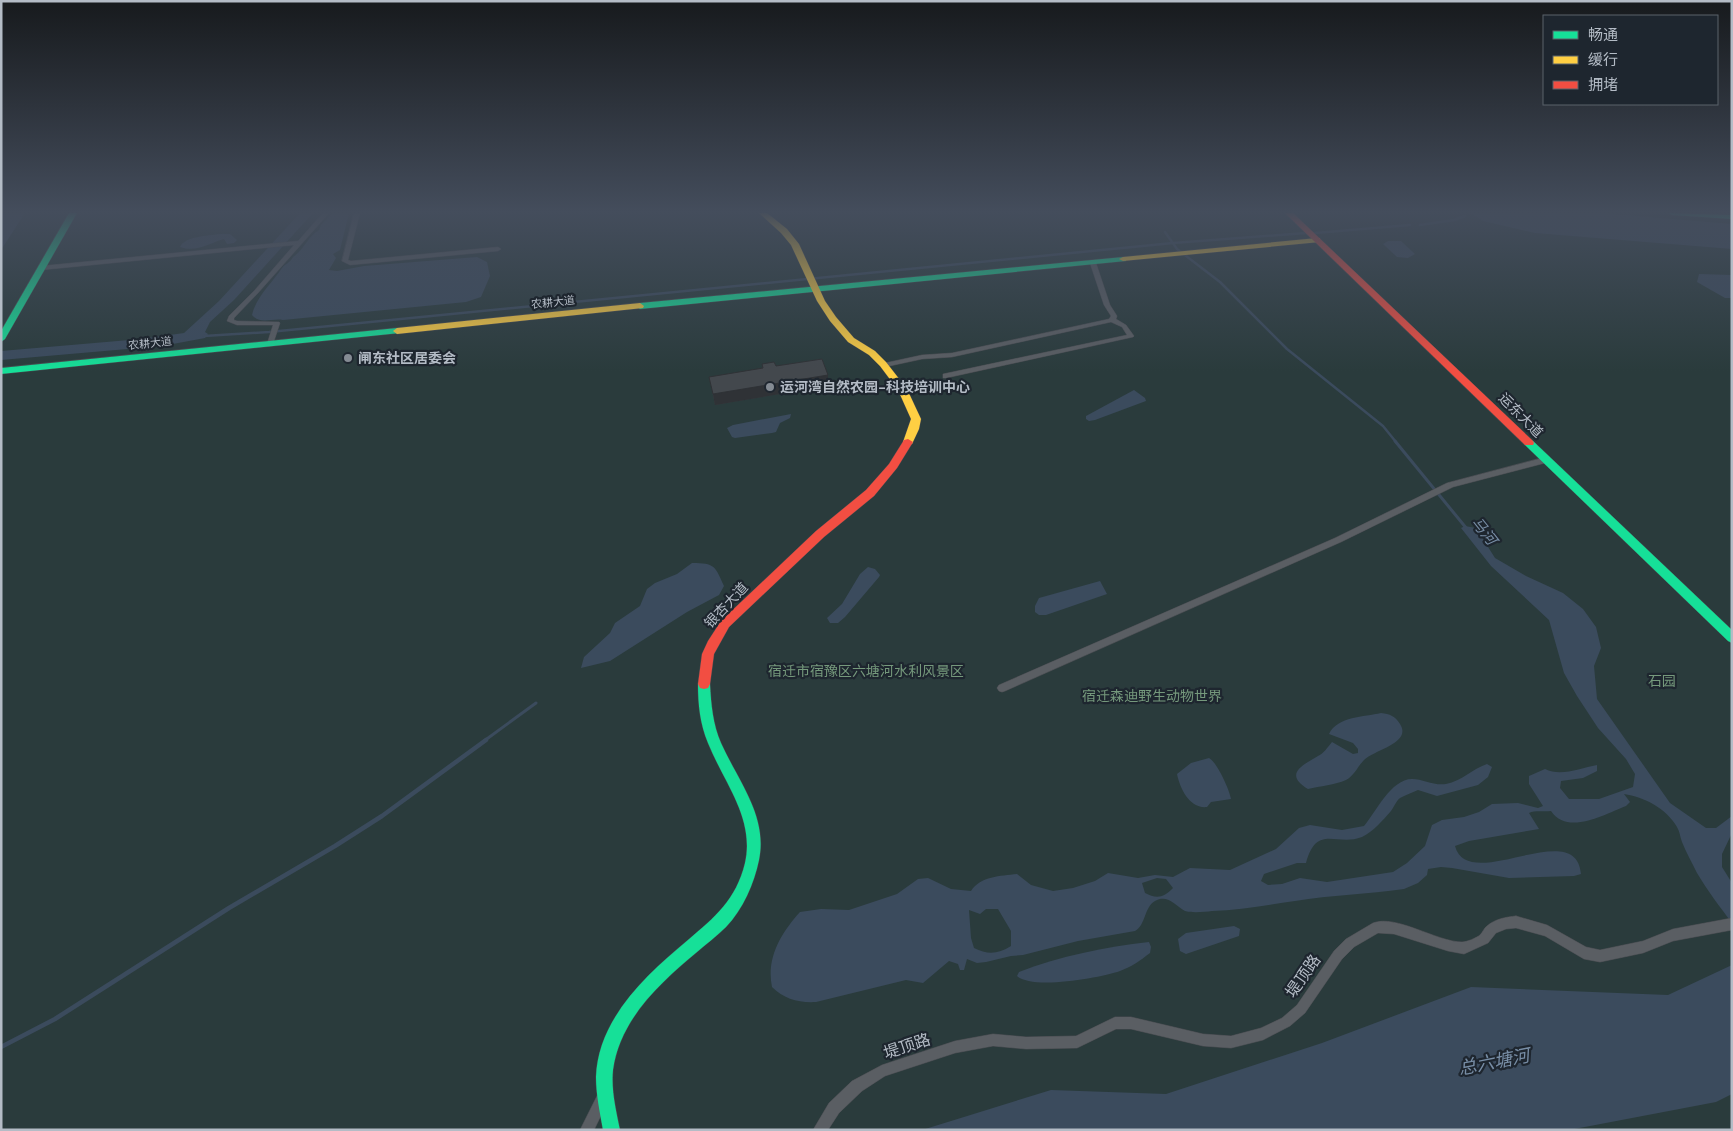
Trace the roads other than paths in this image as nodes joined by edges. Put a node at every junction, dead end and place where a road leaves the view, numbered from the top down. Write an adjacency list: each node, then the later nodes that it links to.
1 (63, 266): 7 (street)
2 (277, 266): 10 (street)
3 (805, 266): 8 (street, 银杏大道)
4 (1064, 266): 8 (street, 农耕大道)
5 (1094, 266): 9 (street)
6 (1344, 266): 15 (street, 运东大道)
7 (41, 268): 11 (street)
8 (816, 290): 10 (street, 农耕大道); 12 (street, 银杏大道)
9 (1112, 320): 12 (street); 14 (street)
10 (273, 335): 13 (street, 农耕大道)
11 (1, 339)
12 (885, 365): 19 (street, 银杏大道)
13 (1, 371)
14 (946, 376)
15 (1546, 460): 16 (street, 运东大道); 17 (street)
16 (1732, 638)
17 (1002, 688)
18 (1732, 924): 22 (street, 堤顶路)
19 (605, 1096): 20 (street); 21 (street, 银杏大道)
20 (587, 1130)
21 (612, 1130)
22 (820, 1130)

